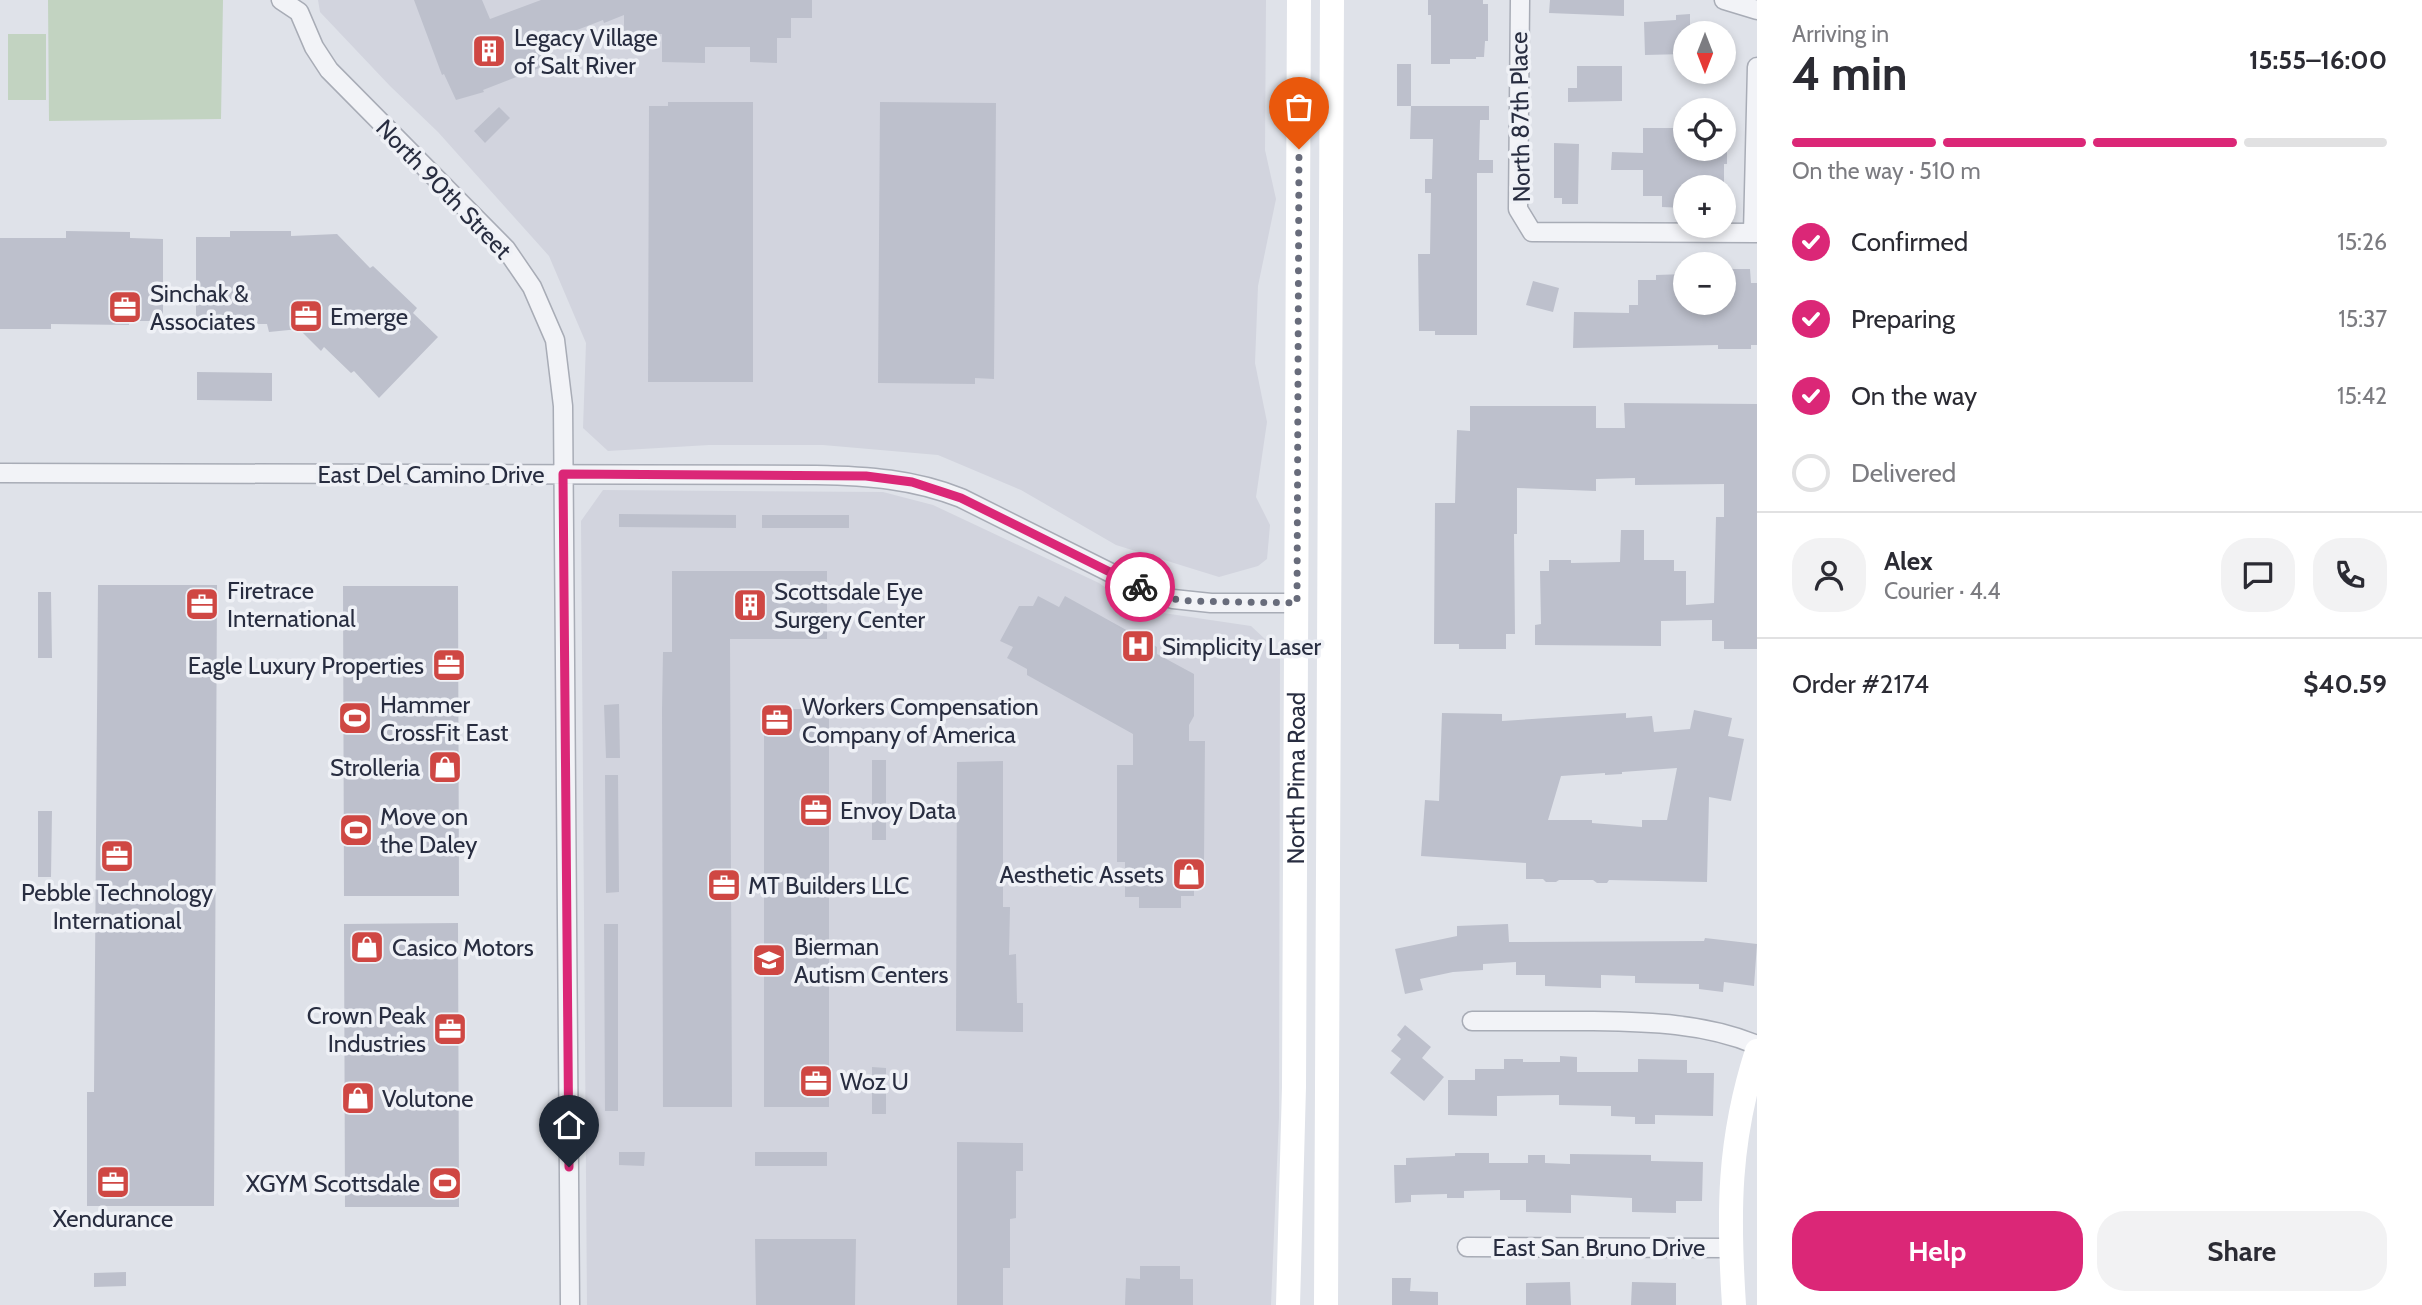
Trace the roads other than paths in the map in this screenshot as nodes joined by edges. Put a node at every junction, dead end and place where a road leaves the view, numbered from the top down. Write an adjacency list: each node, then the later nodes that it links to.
1 (281, 0): 6 (street, North 90th Street)
2 (1299, 0): 13 (main road, North Pima Road)
3 (1332, 0): 10 (main road, North Pima Road)
4 (1520, 0): 9 (street, North 87th Place)
5 (1724, 0): 7 (street)
6 (301, 6): 12 (street, North 90th Street)
7 (1757, 10)
8 (1757, 67): 9 (street)
9 (1755, 233)
10 (1331, 252): 13 (main road); 14 (main road, North Pima Road)
11 (0, 473): 12 (street, East Del Camino Drive)
12 (563, 474): 13 (street, East Del Camino Drive); 20 (street, North 90th Street)
13 (1297, 603): 14 (main road); 21 (main road, North Pima Road)
14 (1328, 926): 22 (main road, North Pima Road)
15 (1472, 1021): 16 (street)
16 (1757, 1045)
17 (1757, 1051): 19 (main road)
18 (1467, 1247): 19 (street, East San Bruno Drive)
19 (1730, 1248): 23 (main road)
20 (570, 1305)
21 (1288, 1305)
22 (1326, 1305)
23 (1734, 1305)

